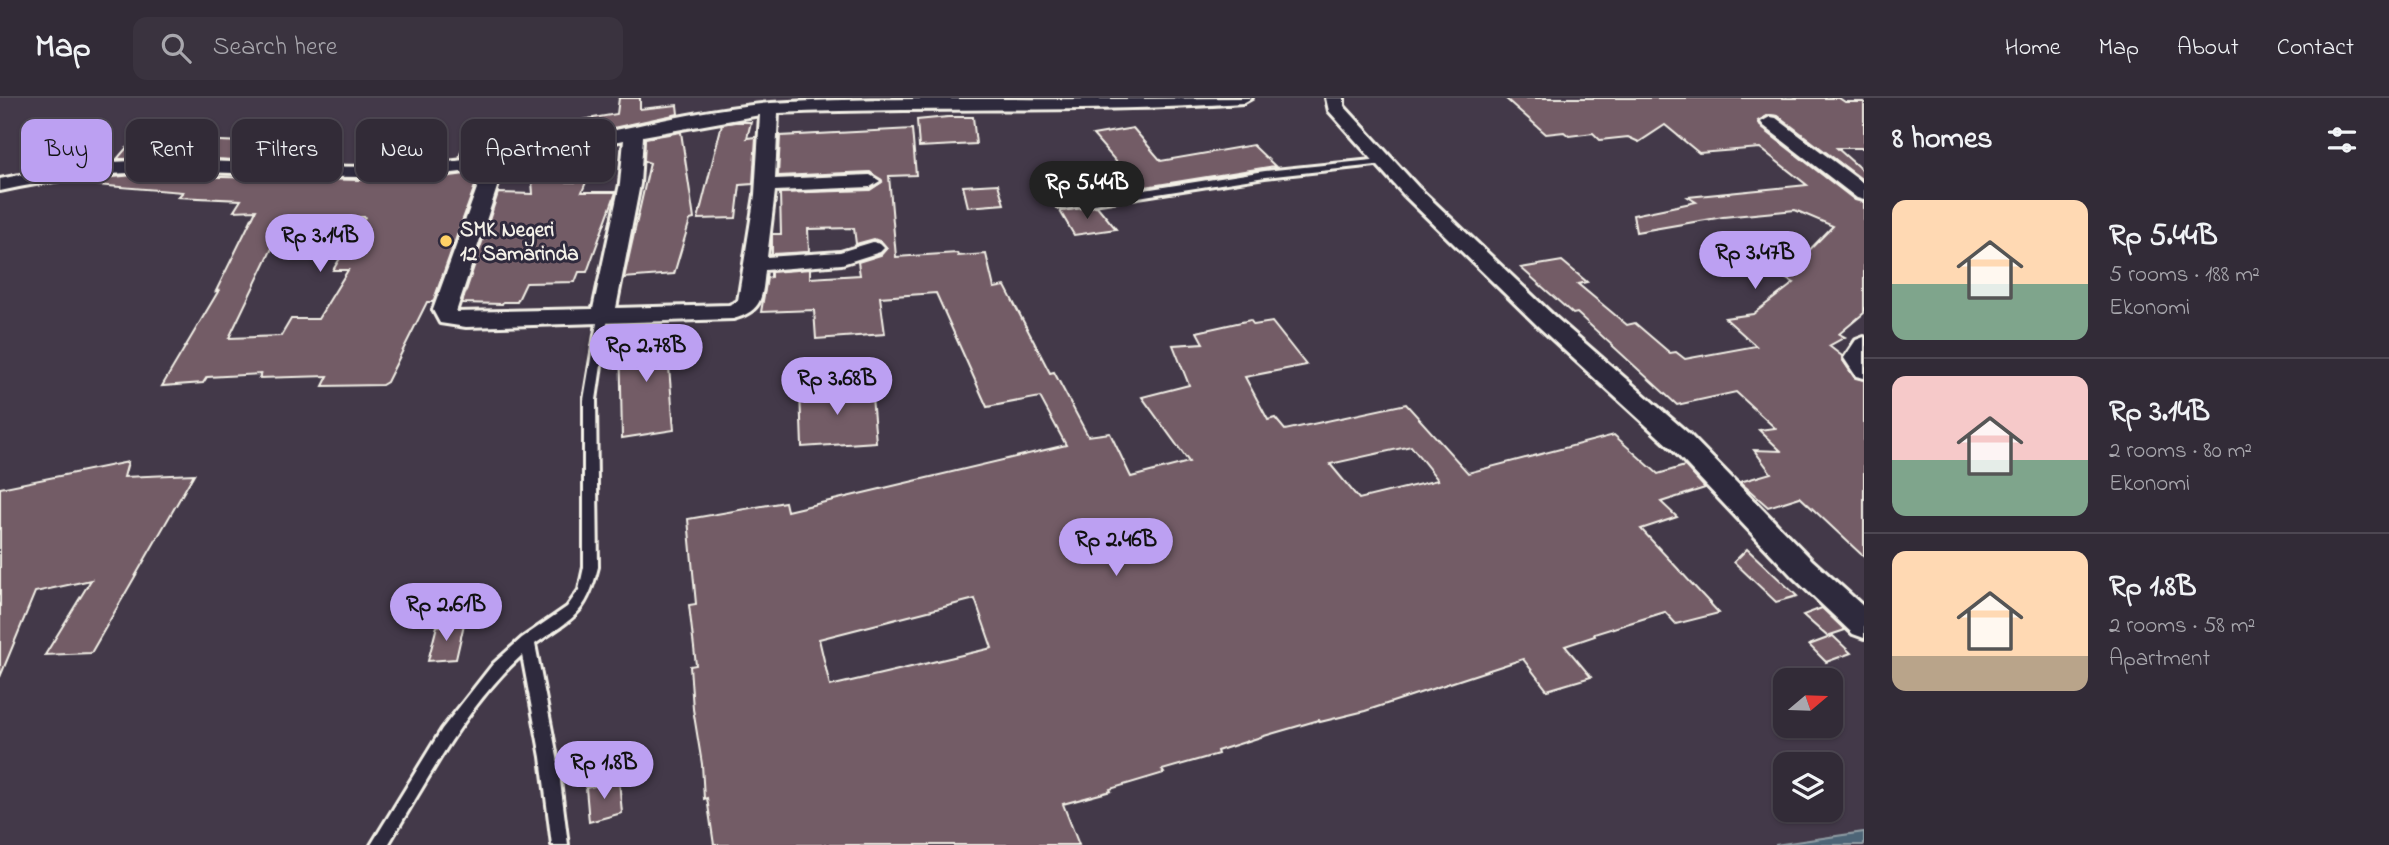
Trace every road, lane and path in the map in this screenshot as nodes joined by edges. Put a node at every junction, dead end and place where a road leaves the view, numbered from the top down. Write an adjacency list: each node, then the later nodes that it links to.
1 (1243, 98): 4 (street)
2 (1335, 98): 9 (street)
3 (694, 105): 5 (street)
4 (769, 108): 5 (street); 14 (street)
5 (710, 117): 7 (street)
6 (1770, 122): 15 (street)
7 (634, 133): 8 (street); 19 (street)
8 (615, 137)
9 (1382, 162): 16 (lane); 22 (street)
10 (461, 167): 13 (street)
11 (870, 181): 14 (street)
12 (489, 182): 19 (street)
13 (0, 185)
14 (766, 185): 18 (street)
15 (1864, 194)
16 (1062, 206)
17 (873, 248): 18 (street)
18 (755, 264): 19 (street)
19 (603, 317): 23 (lane)
20 (1864, 345): 21 (street)
21 (1864, 370)
22 (1864, 625)
23 (527, 642): 24 (lane); 25 (lane)
24 (379, 845)
25 (559, 845)

